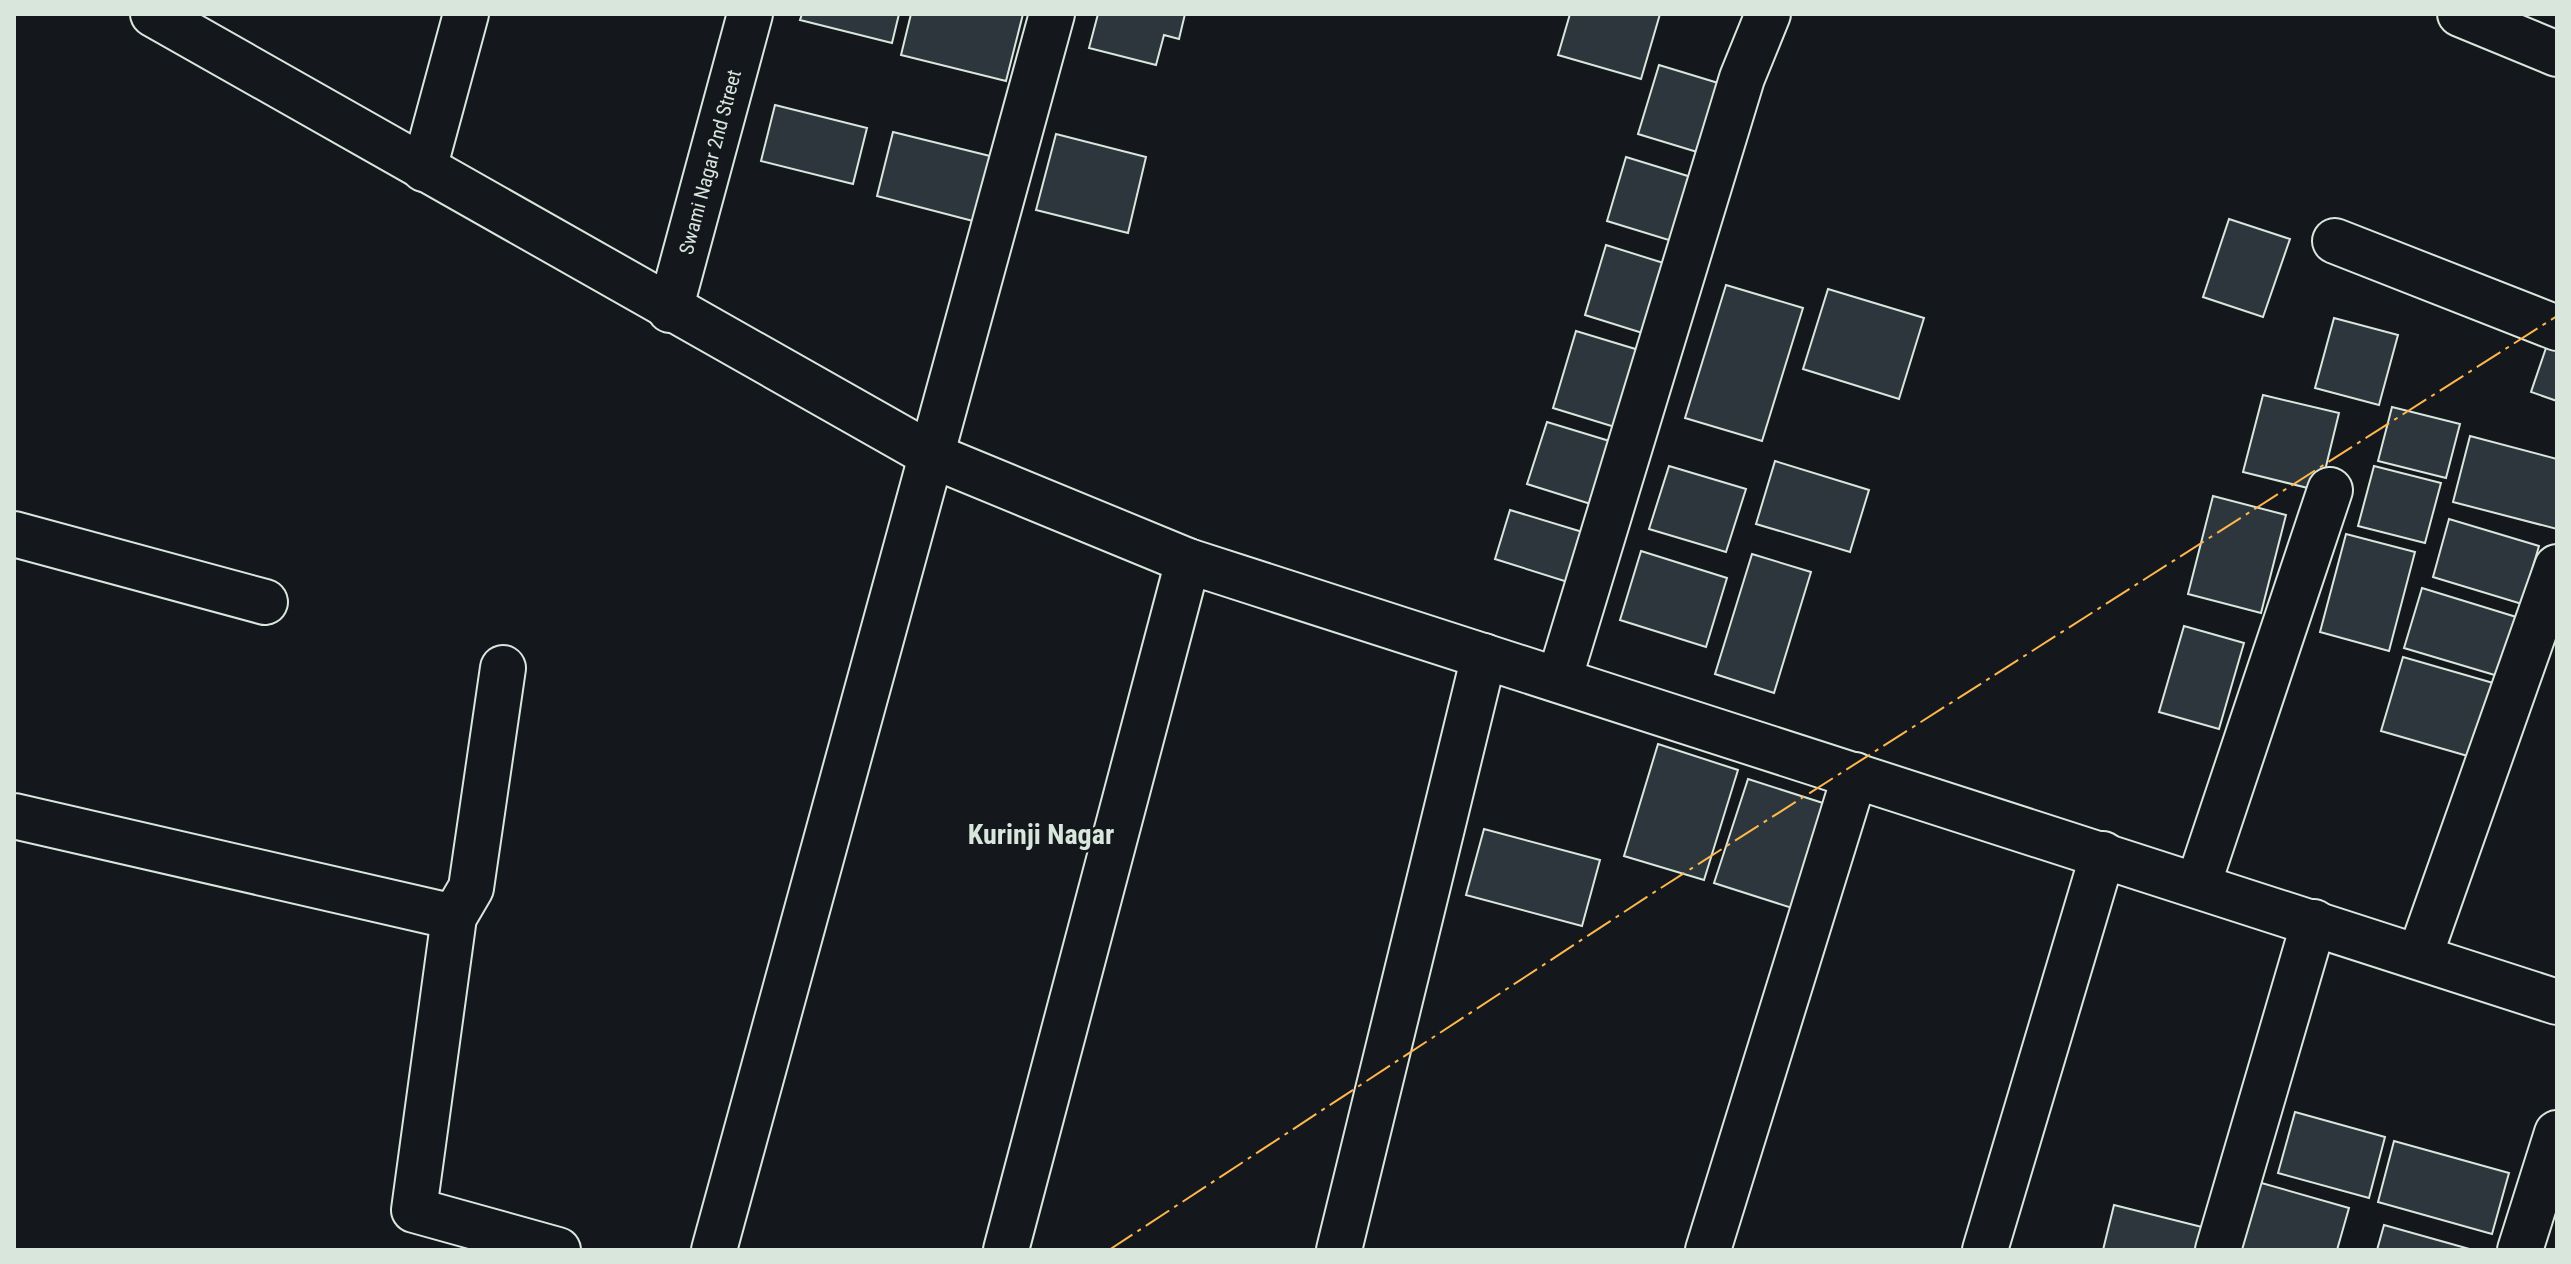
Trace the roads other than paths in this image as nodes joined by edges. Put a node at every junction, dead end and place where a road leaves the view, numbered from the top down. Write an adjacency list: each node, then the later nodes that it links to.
1 (466, 14): 8 (street)
2 (750, 14): 10 (street, Swami Nagar 2nd Street)
3 (1052, 14): 12 (street)
4 (1768, 14): 20 (street)
5 (2460, 14): 7 (street)
6 (173, 20): 8 (street)
7 (2557, 54)
8 (424, 169): 10 (street)
9 (2335, 241): 11 (street)
10 (670, 310): 12 (street)
11 (2557, 328)
12 (933, 456): 15 (street); 31 (street)
13 (2330, 490): 24 (street)
14 (14, 534): 17 (street)
15 (1188, 561): 18 (street); 32 (street)
16 (2557, 567): 27 (street)
17 (265, 602)
18 (1484, 656): 20 (street); 33 (street)
19 (503, 668): 25 (street)
20 (1559, 680): 21 (street)
21 (1855, 775): 23 (street); 34 (street)
22 (14, 816): 25 (street)
23 (2103, 854): 24 (street); 35 (street)
24 (2198, 885): 26 (street)
25 (454, 917): 30 (street)
26 (2314, 922): 27 (street); 36 (street)
27 (2420, 955): 28 (street)
28 (2557, 1002)
29 (2557, 1133): 37 (street)
30 (558, 1250)
31 (714, 1250)
32 (1006, 1250)
33 (1339, 1250)
34 (1708, 1250)
35 (1985, 1250)
36 (2218, 1250)
37 (2520, 1250)

